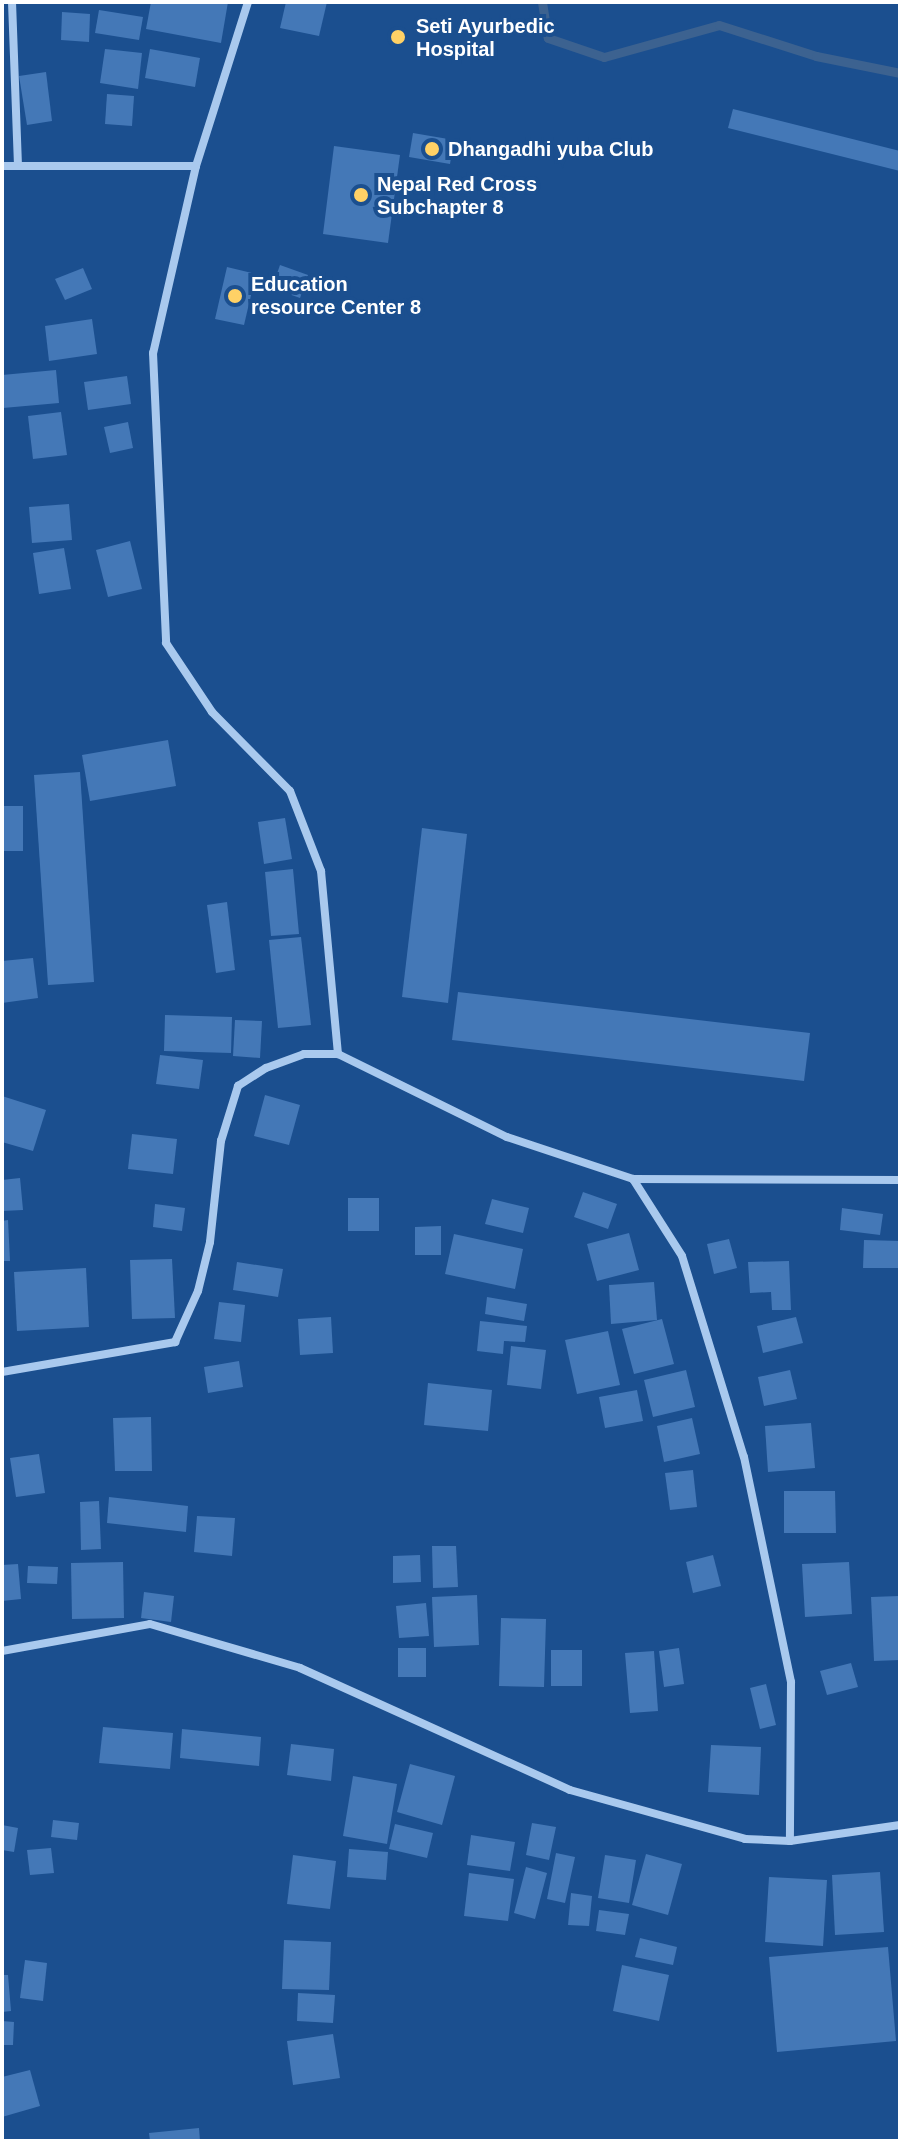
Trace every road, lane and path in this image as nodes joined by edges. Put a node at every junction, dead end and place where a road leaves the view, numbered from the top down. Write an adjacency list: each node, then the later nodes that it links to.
1 (12, 2): 3 (street)
2 (248, 2): 5 (street)
3 (18, 163): 4 (street); 5 (street)
4 (2, 166)
5 (196, 166): 6 (street)
6 (338, 1054): 7 (street); 9 (street)
7 (633, 1179): 8 (street); 12 (street)
8 (900, 1180)
9 (2, 1372)
10 (2, 1651): 12 (street)
11 (900, 1825): 12 (street)
12 (790, 1841)

